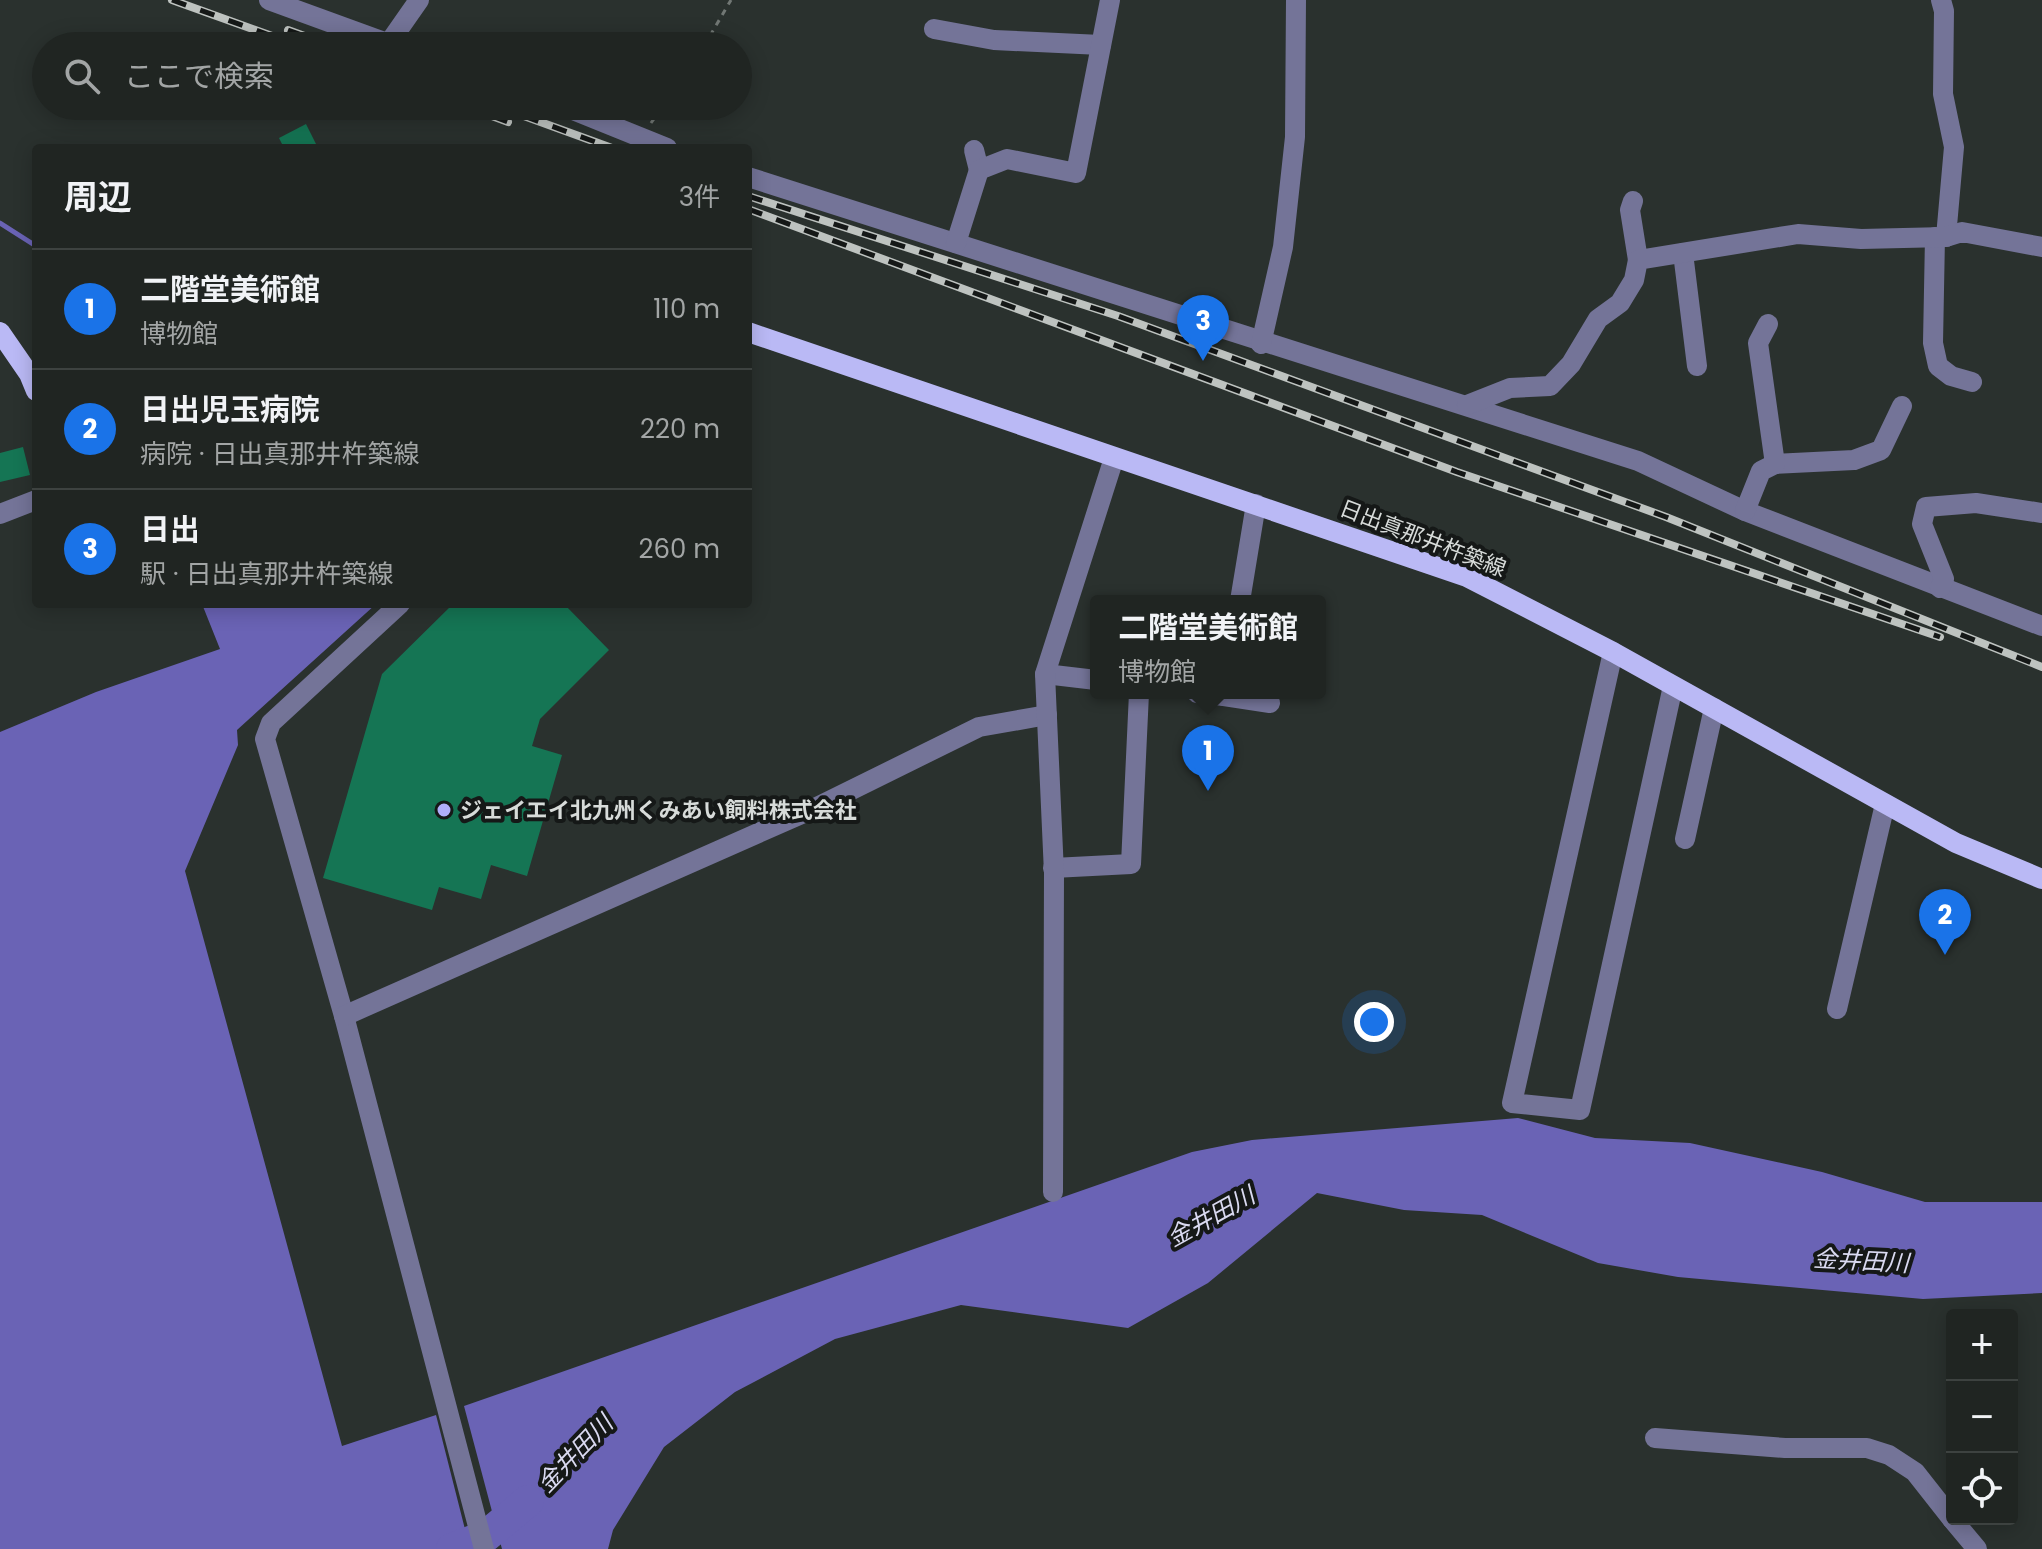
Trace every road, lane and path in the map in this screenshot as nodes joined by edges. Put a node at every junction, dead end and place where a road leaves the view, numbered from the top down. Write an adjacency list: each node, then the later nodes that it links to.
1 (269, 0): 8 (street)
2 (419, 0): 9 (street)
3 (731, 0): 10 (path)
4 (1110, 0): 11 (street)
5 (1296, 0): 26 (street)
6 (1941, 0): 18 (street)
7 (934, 29): 11 (street)
8 (356, 32)
9 (400, 32)
10 (712, 32)
11 (1101, 45): 15 (street)
12 (591, 120): 13 (street)
13 (638, 143)
14 (974, 150): 15 (street)
15 (979, 170): 19 (street)
16 (752, 178): 19 (street)
17 (1633, 201): 22 (street)
18 (1941, 237): 20 (street); 21 (street); 29 (street)
19 (956, 243): 26 (street)
20 (2042, 247)
21 (1683, 253): 22 (street); 27 (street)
22 (1638, 260): 30 (street)
23 (1768, 324): 33 (street)
24 (0, 332): 28 (main road)
25 (752, 333): 32 (main road, 日出真那井杵築線)
26 (1261, 344): 30 (street)
27 (1697, 366)
28 (32, 381)
29 (1972, 382)
30 (1467, 405): 36 (street)
31 (1902, 406): 33 (street)
32 (1114, 458): 35 (main road, 日出真那井杵築線); 44 (street)
33 (1775, 464): 36 (street)
34 (32, 502): 38 (street)
35 (1256, 504): 40 (street); 43 (main road, 日出真那井杵築線)
36 (1745, 511): 39 (street)
37 (2042, 513): 39 (street)
38 (0, 514)
39 (1940, 588): 42 (street)
40 (1241, 595)
41 (396, 608): 57 (street)
42 (2042, 626)
43 (1613, 652): 46 (main road, 日出真那井杵築線); 46 (street)
44 (1045, 674): 45 (street); 51 (street)
45 (1090, 679)
46 (1673, 686): 50 (main road, 日出真那井杵築線)
47 (1139, 699): 54 (street)
48 (1247, 699): 49 (street)
49 (1270, 703)
50 (1714, 708): 52 (main road, 日出真那井杵築線); 53 (street)
51 (1047, 715): 54 (street); 57 (street)
52 (1885, 804): 55 (main road, 日出真那井杵築線); 56 (street)
53 (1685, 839)
54 (1053, 868): 58 (street)
55 (2042, 879)
56 (1837, 1009)
57 (344, 1016): 62 (street)
58 (1053, 1192)
59 (1655, 1438): 60 (street)
60 (1946, 1511)
61 (1957, 1525): 63 (street)
62 (484, 1549)
63 (1977, 1549)

